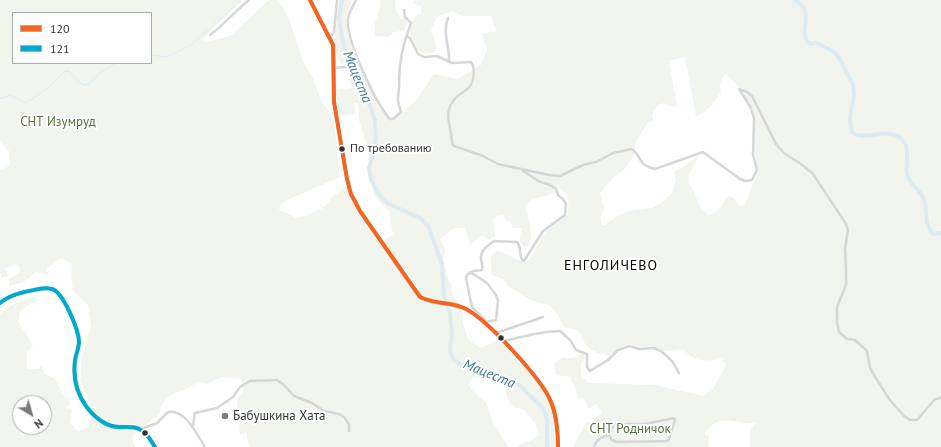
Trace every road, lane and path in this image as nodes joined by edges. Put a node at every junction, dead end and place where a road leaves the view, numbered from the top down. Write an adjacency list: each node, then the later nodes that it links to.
1 (249, 0): 7 (street)
2 (310, 0): 9 (street)
3 (337, 0): 9 (street)
4 (356, 0): 10 (street)
5 (404, 10): 8 (street)
6 (448, 18): 11 (street)
7 (210, 36)
8 (407, 36): 10 (street); 11 (street)
9 (329, 37): 12 (street)
10 (359, 61): 12 (street)
11 (448, 62): 13 (street)
12 (334, 68): 17 (street)
13 (522, 169): 14 (street); 21 (street)
14 (470, 272): 17 (street); 17 (street)
15 (0, 303): 25 (street)
16 (544, 317): 18 (street)
17 (485, 322): 18 (street)
18 (495, 333): 19 (street)
19 (503, 342): 20 (street); 28 (street)
20 (679, 373)
21 (941, 398)
22 (193, 420): 23 (street); 24 (street); 26 (street)
23 (190, 422): 24 (street); 25 (street)
24 (193, 426): 30 (street)
25 (141, 429): 29 (street)
26 (349, 431)
27 (609, 435): 27 (street); 32 (street)
28 (558, 445): 31 (street)
29 (155, 447)
30 (205, 447)
31 (561, 447)
32 (594, 447)

